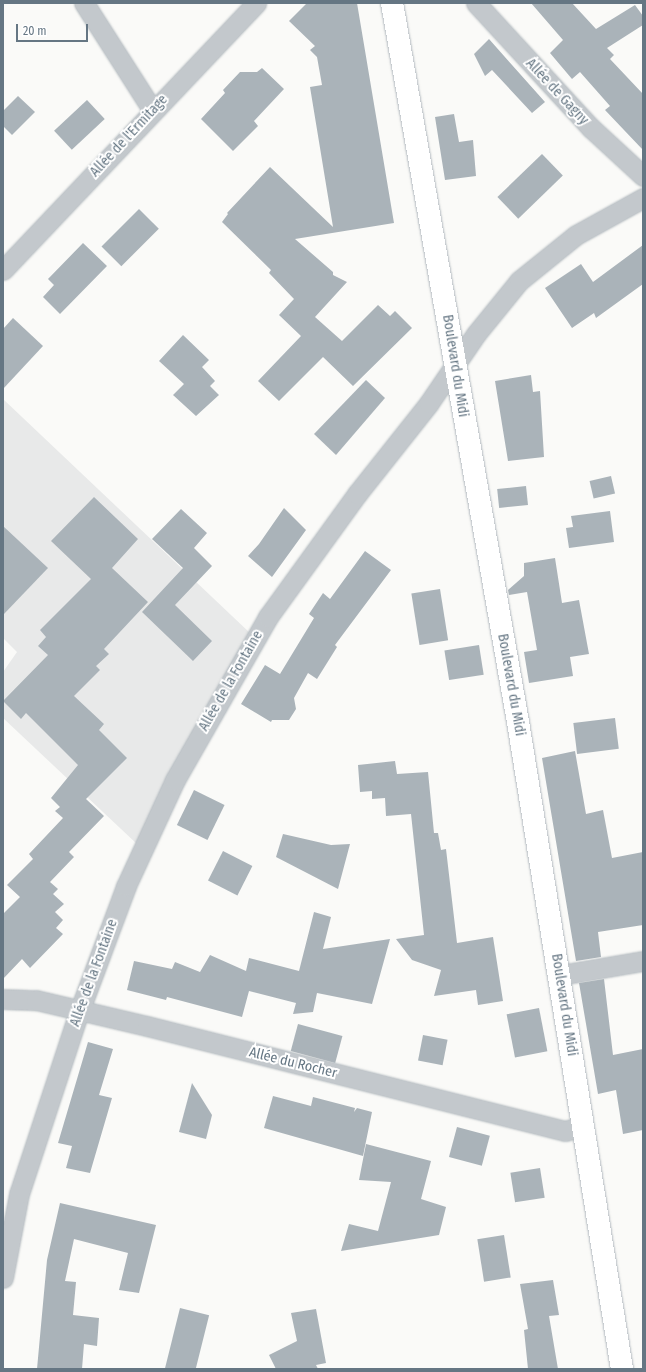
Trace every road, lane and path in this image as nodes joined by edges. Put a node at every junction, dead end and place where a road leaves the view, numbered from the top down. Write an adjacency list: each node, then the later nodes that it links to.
1 (84, 3): 5 (street)
2 (256, 3): 5 (street, Allée de l'Ermitage)
3 (392, 3): 9 (street, Boulevard du Midi)
4 (476, 3): 6 (street, Allée de Gagny)
5 (153, 111): 8 (street, Allée de l'Ermitage)
6 (643, 176)
7 (643, 198): 9 (street, Allée de la Fontaine)
8 (3, 270)
9 (454, 365): 11 (street, Boulevard du Midi); 13 (street, Allée de la Fontaine)
10 (643, 961): 11 (street)
11 (560, 975): 14 (street, Boulevard du Midi)
12 (3, 999): 13 (street, Allée du Rocher)
13 (79, 1012): 14 (street, Allée du Rocher); 15 (street, Allée de la Fontaine)
14 (582, 1126): 16 (street, Boulevard du Midi)
15 (3, 1278)
16 (622, 1369)

